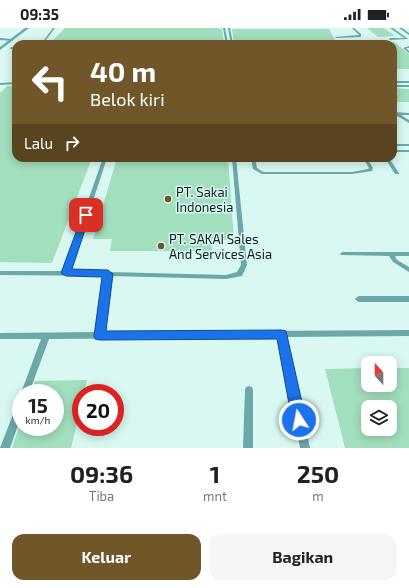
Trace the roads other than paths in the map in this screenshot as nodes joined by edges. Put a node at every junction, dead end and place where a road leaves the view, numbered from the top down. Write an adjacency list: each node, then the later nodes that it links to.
1 (27, 28): 15 (street)
2 (54, 28): 16 (lane)
3 (224, 28): 17 (lane)
4 (230, 28): 18 (lane)
5 (353, 28): 10 (lane)
6 (391, 28): 8 (lane)
7 (400, 28): 9 (lane)
8 (402, 35): 9 (lane); 13 (lane)
9 (409, 35)
10 (336, 37)
11 (390, 39): 12 (lane)
12 (401, 39): 13 (lane); 19 (lane)
13 (408, 39)
14 (0, 40): 15 (lane)
15 (12, 40): 20 (street)
16 (45, 40)
17 (226, 40)
18 (232, 40)
19 (409, 46): 23 (lane)
20 (0, 49)
21 (12, 49): 22 (street)
22 (6, 52)
23 (409, 52)
24 (397, 82): 25 (lane)
25 (409, 82)
26 (12, 83): 27 (lane)
27 (0, 84)
28 (397, 86): 29 (lane)
29 (409, 86)
30 (397, 112): 31 (lane)
31 (409, 113)
32 (397, 114): 33 (lane)
33 (409, 122)
34 (397, 145): 35 (lane)
35 (409, 145)
36 (397, 151): 37 (lane)
37 (409, 151)
38 (104, 162): 49 (lane)
39 (234, 162): 50 (lane)
40 (254, 162): 41 (lane)
41 (367, 162)
42 (390, 162): 43 (lane)
43 (397, 173)
44 (344, 254): 45 (lane)
45 (390, 254): 46 (lane); 47 (lane)
46 (409, 254)
47 (409, 270)
48 (0, 273): 49 (lane)
49 (66, 273): 50 (lane)
50 (108, 274): 57 (lane)
51 (359, 299): 52 (lane)
52 (409, 299)
53 (409, 333): 54 (lane)
54 (282, 334): 57 (lane); 63 (lane)
55 (0, 336): 56 (lane)
56 (46, 336): 57 (lane); 58 (lane)
57 (100, 336)
58 (28, 384)
59 (249, 390): 62 (lane)
60 (12, 429): 61 (lane)
61 (5, 448)
62 (248, 448)
63 (305, 448)

